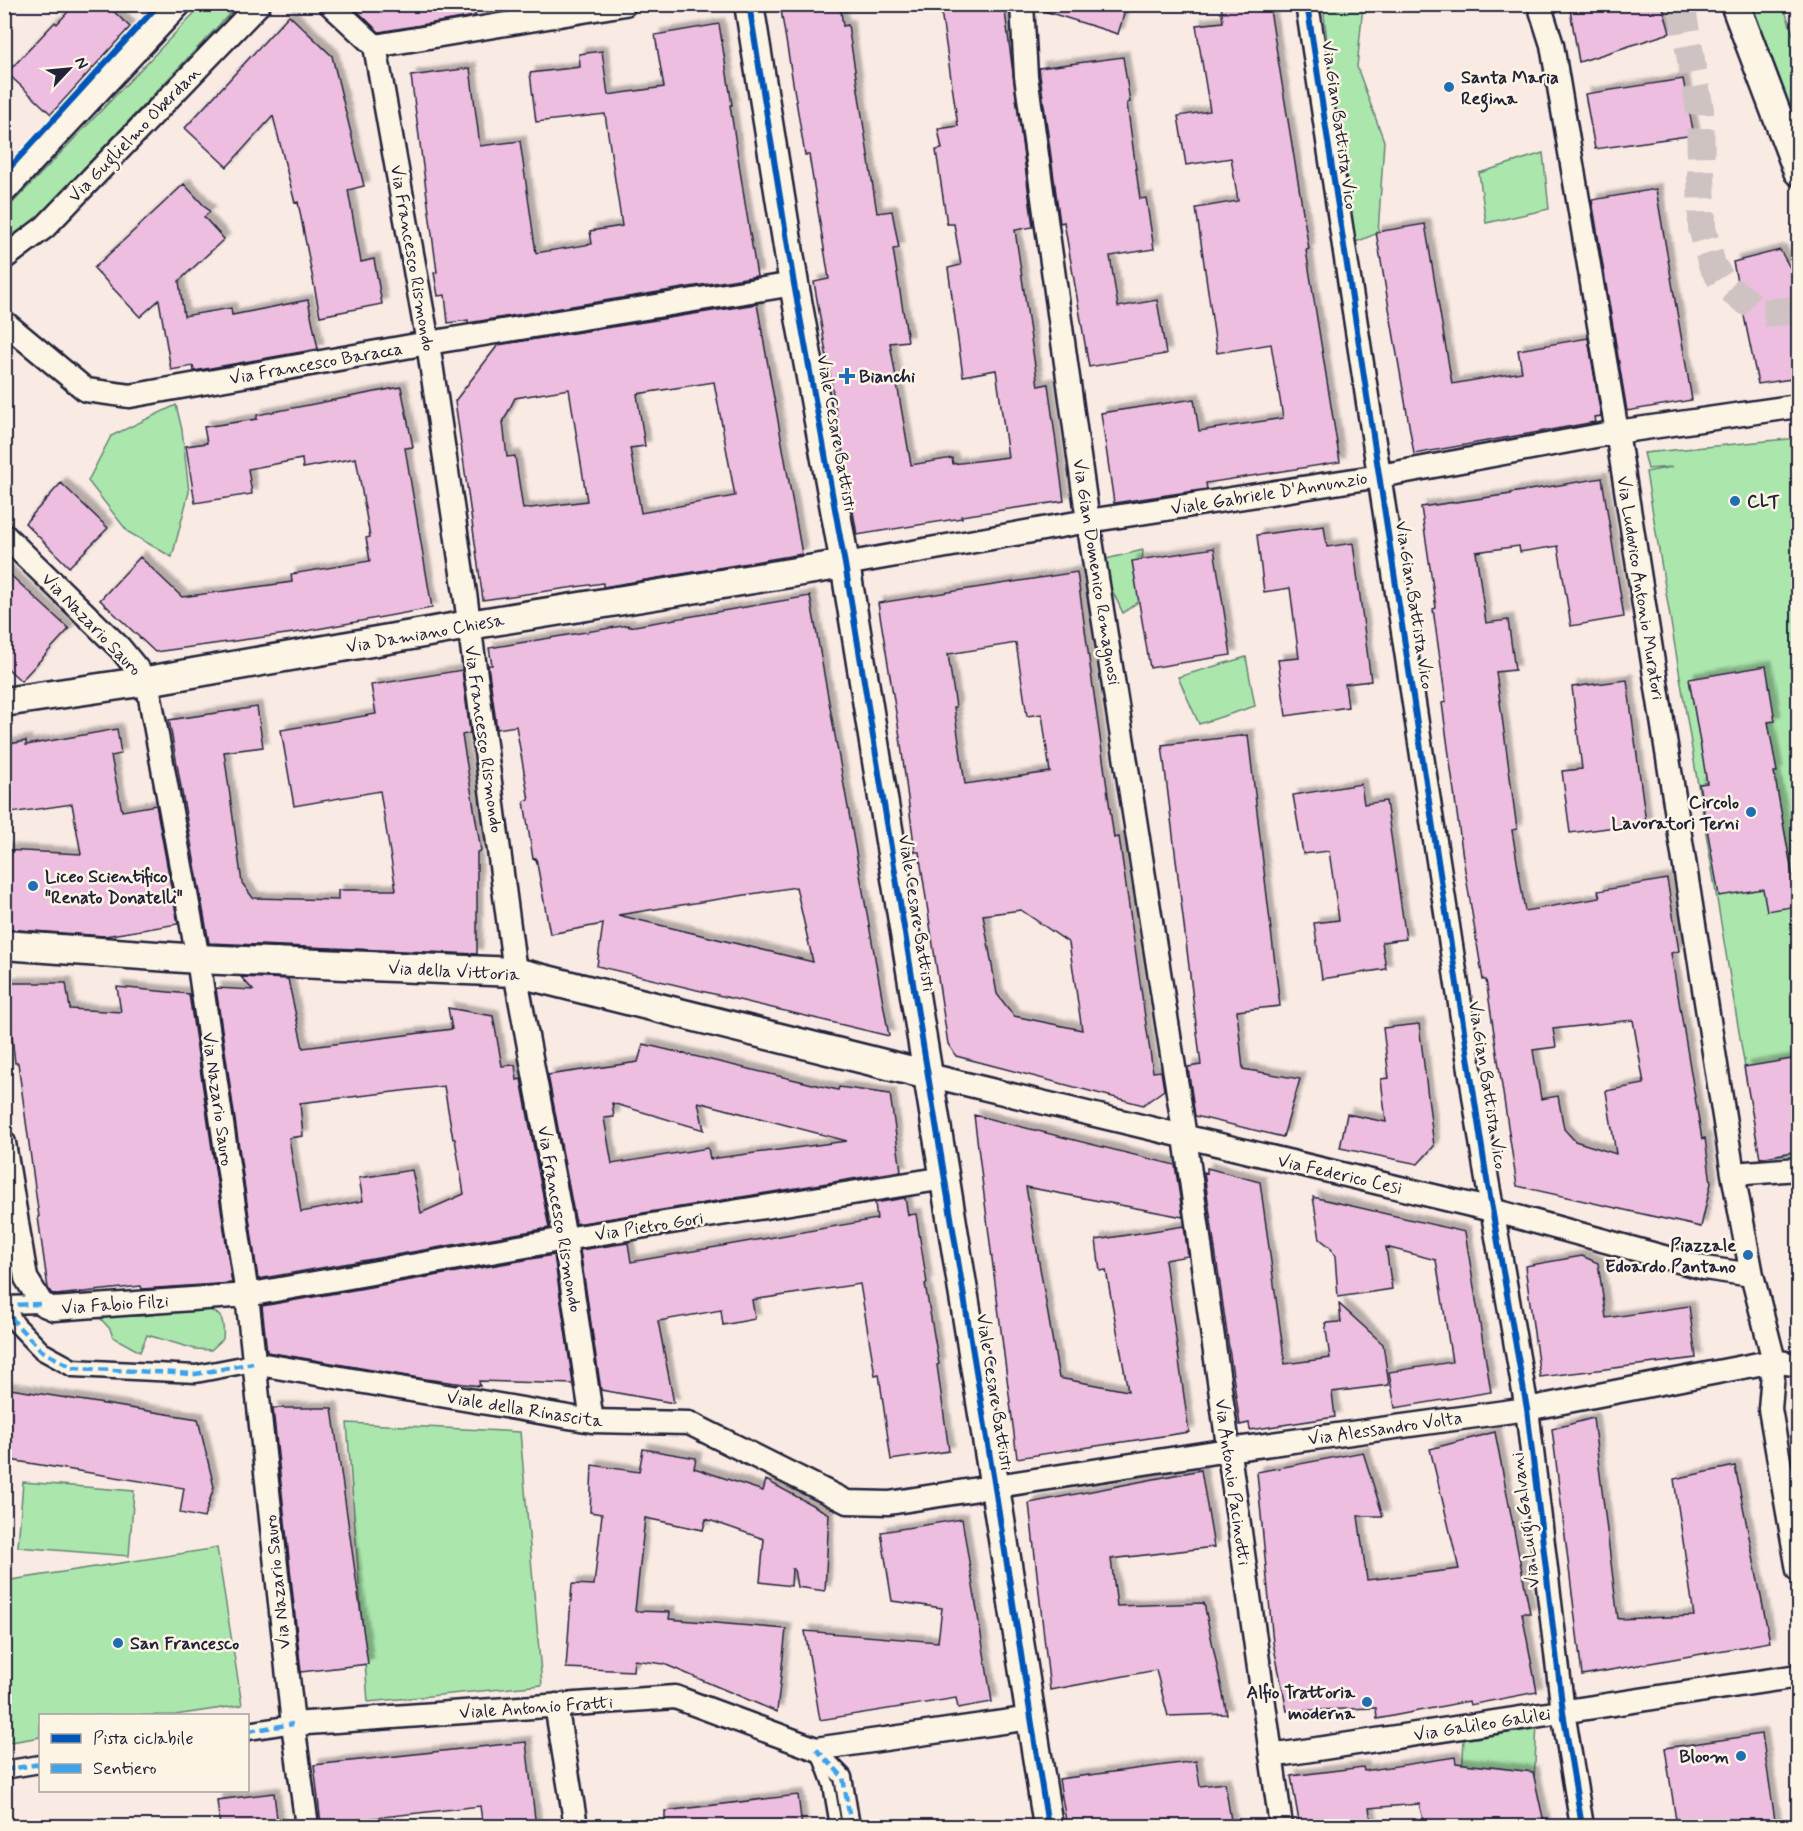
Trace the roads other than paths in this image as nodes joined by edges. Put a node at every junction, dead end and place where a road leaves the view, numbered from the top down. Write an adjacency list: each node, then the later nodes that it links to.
1 (180, 4): 12 (street)
2 (259, 4): 13 (street, Via Guglielmo Oberdan)
3 (330, 4): 10 (street)
4 (625, 4): 10 (street)
5 (749, 4): 14 (street, Viale Cesare Battisti)
6 (1022, 4): 20 (street, Via Gian Domenico Romagnosi)
7 (1307, 4): 19 (street, Via Gian Battista Vico)
8 (1539, 4): 18 (street, Via Ludovico Antonio Muratori)
9 (1735, 4): 11 (street)
10 (375, 46): 16 (street, Via Francesco Rismondo)
11 (1798, 171)
12 (4, 192)
13 (4, 258)
14 (794, 284): 16 (street, Via Francesco Baracca); 22 (street, Viale Cesare Battisti)
15 (4, 322): 16 (street, Via Francesco Baracca)
16 (428, 343): 23 (street, Via Francesco Rismondo)
17 (1798, 406): 18 (street, Viale Gabriele D'Annunzio)
18 (1617, 432): 19 (street, Viale Gabriele D'Annunzio); 33 (street, Via Ludovico Antonio Muratori)
19 (1380, 476): 20 (street, Viale Gabriele D'Annunzio); 35 (street, Via Gian Battista Vico)
20 (1088, 521): 22 (street, Viale Gabriele D'Annunzio); 30 (street, Via Gian Domenico Romagnosi)
21 (4, 535): 24 (street, Via Nazario Sauro)
22 (845, 564): 23 (street, Via Damiano Chiesa); 29 (street, Viale Cesare Battisti)
23 (469, 625): 24 (street, Via Damiano Chiesa); 28 (street, Via Francesco Rismondo)
24 (147, 681): 25 (street, Via Damiano Chiesa); 27 (street, Via Nazario Sauro)
25 (4, 702)
26 (4, 945): 27 (street, Via della Vittoria)
27 (198, 959): 28 (street, Via della Vittoria); 38 (street, Via Nazario Sauro)
28 (515, 972): 29 (street, Via della Vittoria); 36 (street, Via Francesco Rismondo)
29 (928, 1076): 30 (street, Via Federico Cesi); 34 (street, Viale Cesare Battisti)
30 (1185, 1137): 35 (street, Via Federico Cesi); 46 (street, Via Antonio Pacinotti)
31 (4, 1143): 39 (street, Via Fabio Filzi)
32 (1798, 1169): 33 (street)
33 (1733, 1174): 37 (street)
34 (945, 1178): 36 (street, Via Pietro Gori); 47 (street, Viale Cesare Battisti)
35 (1492, 1210): 37 (street, Via Federico Cesi); 44 (street, Via Luigi Galvani)
36 (565, 1239): 38 (street, Via Pietro Gori); 45 (street, Via Francesco Rismondo)
37 (1752, 1275): 41 (street)
38 (247, 1295): 39 (street, Via Fabio Filzi); 42 (street, Via Nazario Sauro)
39 (42, 1304): 40 (street)
40 (4, 1305): 42 (street)
41 (1774, 1361): 43 (street); 44 (street, Via Alessandro Volta); 48 (street)
42 (253, 1363): 45 (street, Viale della Rinascita); 53 (street, Via Nazario Sauro)
43 (1798, 1365)
44 (1527, 1409): 46 (street, Via Alessandro Volta); 51 (street, Via Luigi Galvani)
45 (592, 1421): 47 (street, Viale della Rinascita)
46 (1228, 1449): 47 (street, Via Alessandro Volta); 56 (street, Via Antonio Pacinotti)
47 (995, 1488): 52 (street, Viale Cesare Battisti)
48 (1798, 1570)
49 (1798, 1676): 51 (street, Via Galileo Galilei)
50 (556, 1705): 53 (street, Viale Antonio Fratti); 55 (street, Viale Antonio Fratti); 60 (street)
51 (1563, 1712): 56 (street, Via Galileo Galilei); 65 (street, Via Luigi Galvani)
52 (1030, 1718): 55 (street); 63 (street, Viale Cesare Battisti)
53 (293, 1724): 54 (street, Viale Antonio Fratti); 59 (street, Via Nazario Sauro)
54 (249, 1731)
55 (816, 1749): 61 (lane); 62 (street)
56 (1271, 1756): 64 (street, Via Antonio Pacinotti)
57 (39, 1764): 58 (street)
58 (4, 1770)
59 (307, 1827)
60 (576, 1827)
61 (836, 1827)
62 (851, 1827)
63 (1048, 1827)
64 (1281, 1827)
65 (1582, 1827)

